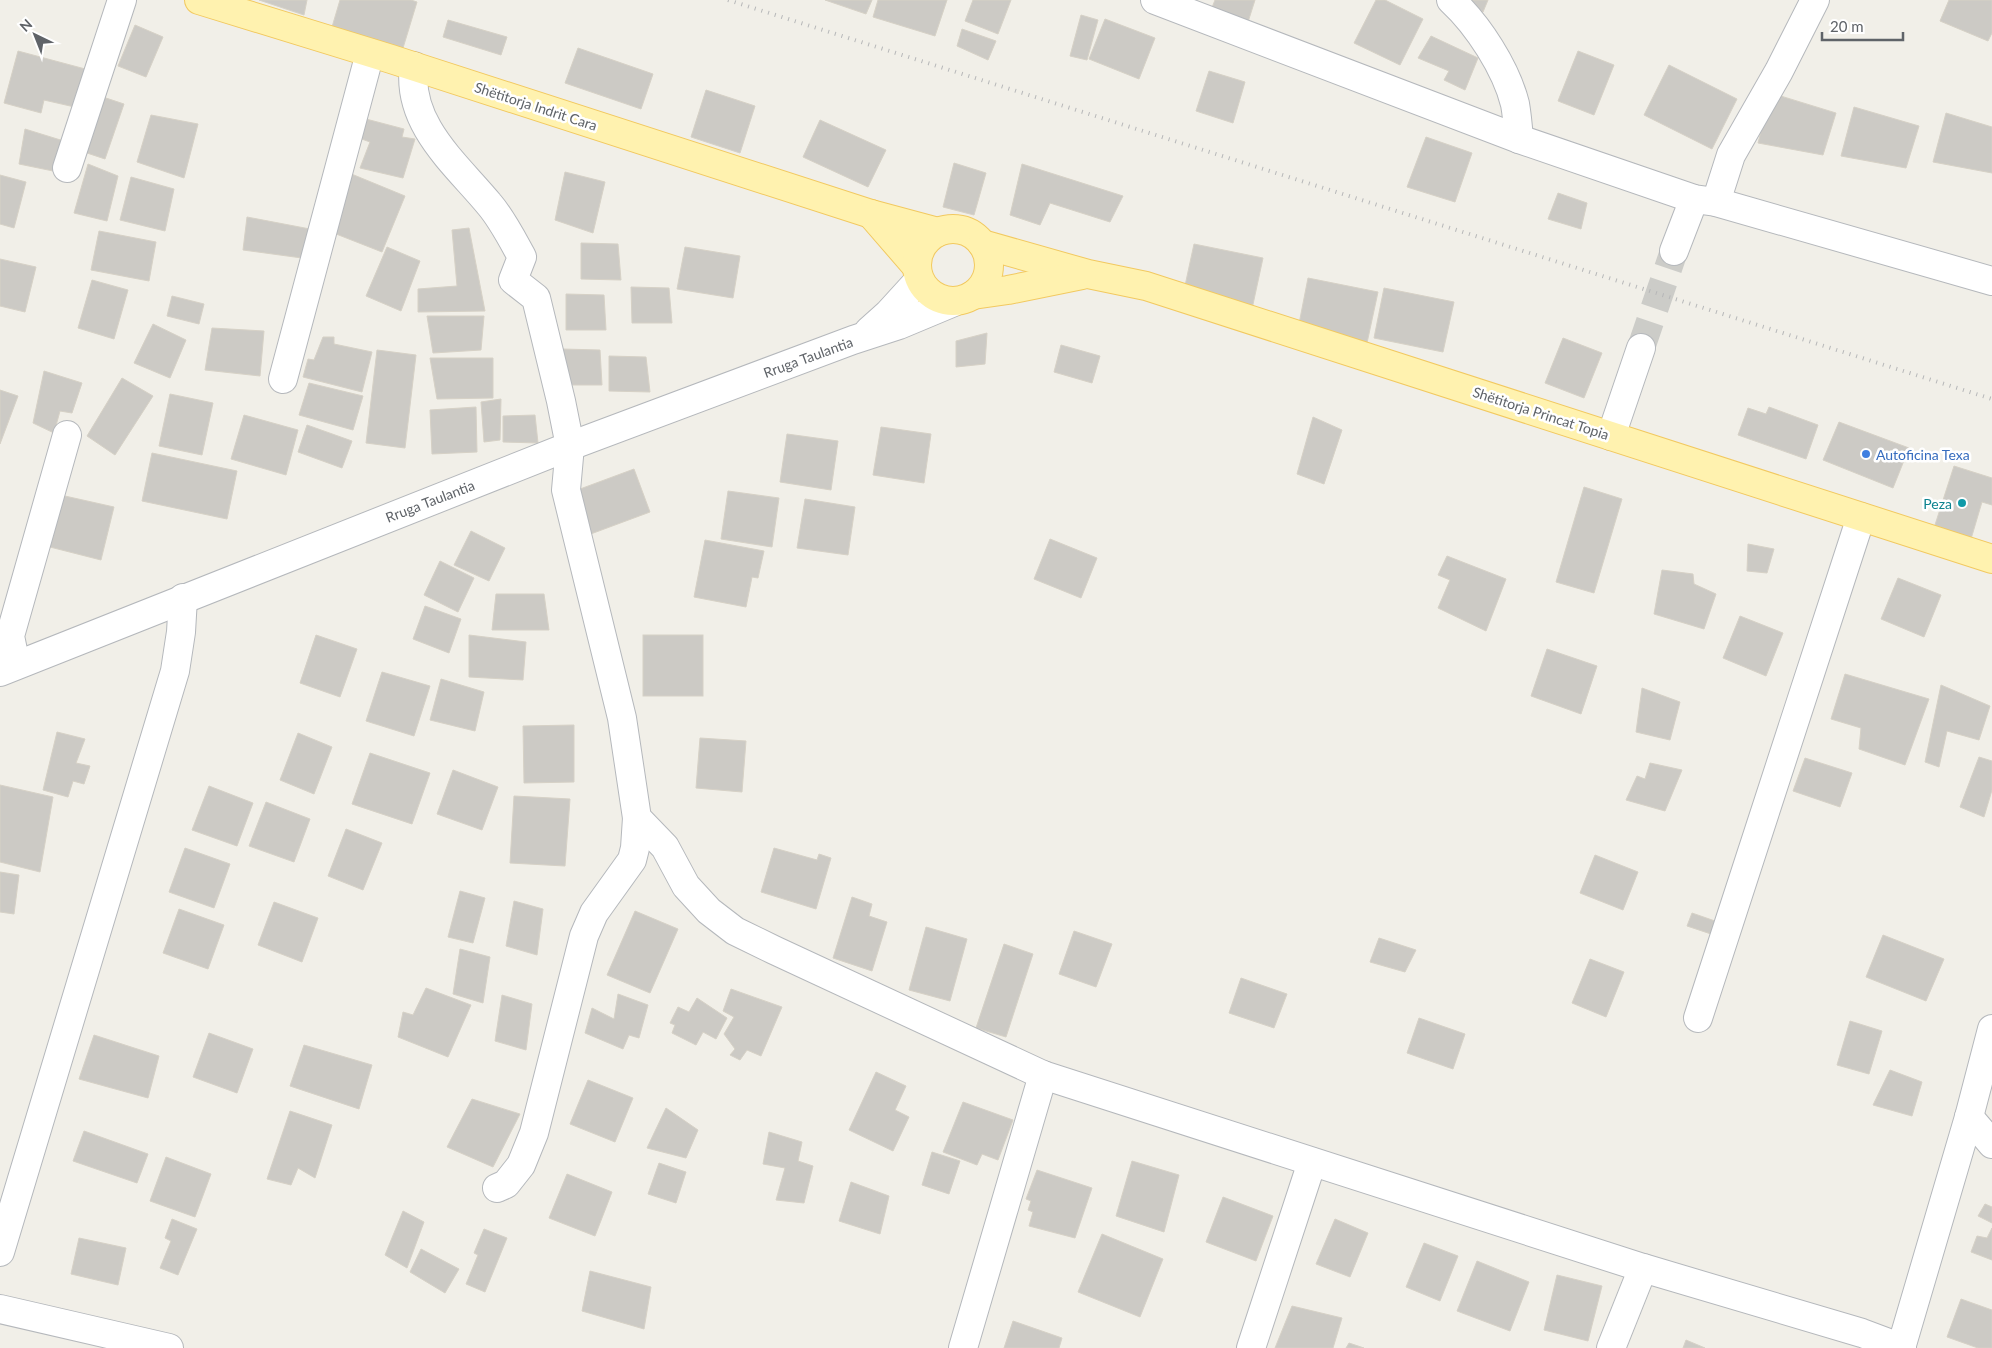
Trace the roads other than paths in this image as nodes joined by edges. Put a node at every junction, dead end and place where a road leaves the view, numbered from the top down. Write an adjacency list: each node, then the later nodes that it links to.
1 (122, 0): 9 (street)
2 (199, 0): 6 (main road, Shëtitorja Indrit Cara)
3 (1451, 0): 8 (street)
4 (1815, 0): 10 (street)
5 (1166, 2): 8 (street)
6 (370, 53): 7 (main road, Shëtitorja Indrit Cara); 21 (street)
7 (414, 66): 11 (main road, Shëtitorja Indrit Cara); 24 (street)
8 (1519, 138): 10 (street)
9 (67, 168)
10 (1705, 200): 14 (street); 17 (street)
11 (871, 214): 12 (main road, Shëtitorja Indrit Cara); 15 (main road)
12 (938, 232): 13 (main road); 15 (main road)
13 (982, 244): 16 (main road, Shëtitorja Princat Topia); 18 (main road)
14 (1674, 251)
15 (918, 273): 18 (main road); 19 (street, Rruga Taulantia)
16 (1088, 274): 18 (main road, Shëtitorja Princat Topia); 23 (main road, Shëtitorja Princat Topia)
17 (1992, 281)
18 (963, 298): 19 (street, Rruga Taulantia)
19 (862, 337): 24 (street, Rruga Taulantia)
20 (1641, 348): 23 (street)
21 (283, 379)
22 (67, 435): 28 (street)
23 (1611, 436): 25 (main road, Shëtitorja Princat Topia)
24 (570, 446): 27 (street, Rruga Taulantia); 29 (street)
25 (1861, 517): 26 (main road, Shëtitorja Princat Topia); 30 (street)
26 (1992, 559)
27 (182, 598): 28 (street, Rruga Taulantia); 37 (street)
28 (8, 668)
29 (637, 818): 32 (street); 36 (street)
30 (1698, 1018)
31 (1992, 1029): 33 (street)
32 (1042, 1075): 35 (street); 41 (street)
33 (1969, 1117): 34 (street); 44 (street)
34 (1992, 1144)
35 (1312, 1162): 38 (street); 42 (street)
36 (497, 1188)
37 (0, 1252)
38 (1643, 1268): 43 (street); 44 (street)
39 (0, 1309): 40 (street)
40 (169, 1348)
41 (963, 1348)
42 (1252, 1348)
43 (1612, 1348)
44 (1901, 1348)

